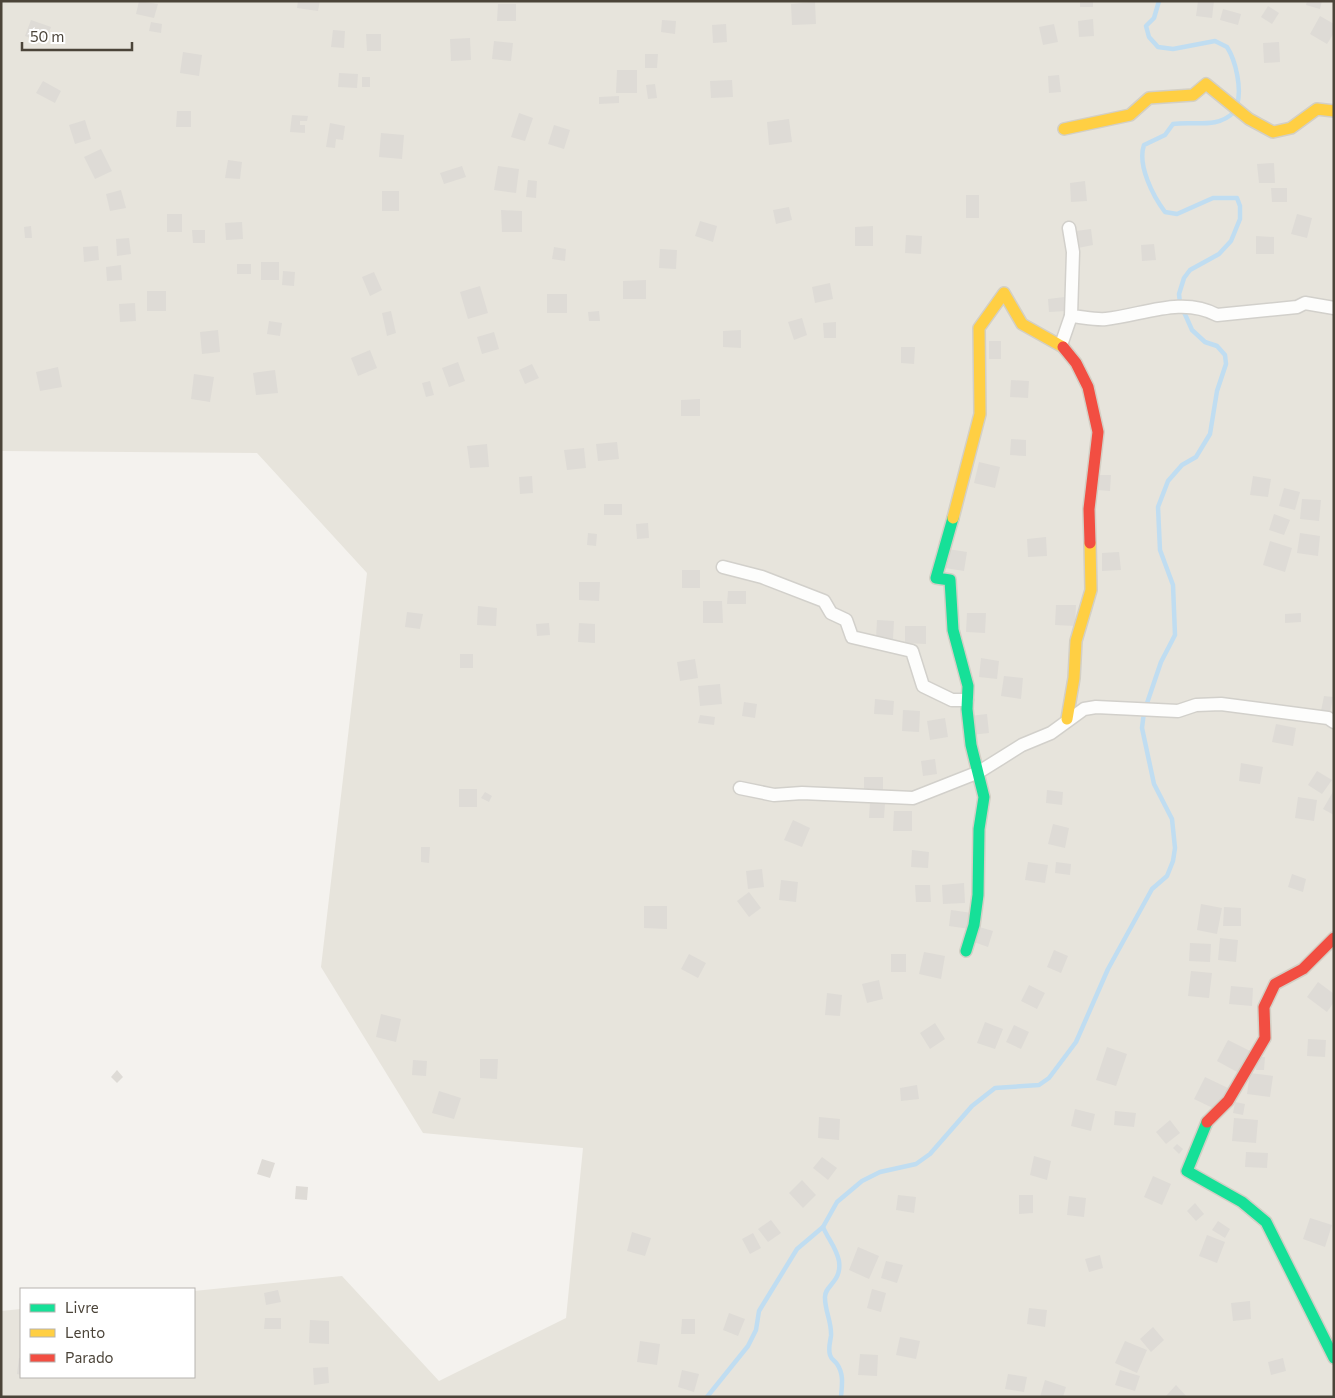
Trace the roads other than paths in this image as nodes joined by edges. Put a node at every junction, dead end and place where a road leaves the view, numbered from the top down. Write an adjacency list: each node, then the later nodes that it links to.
1 (1334, 111): 2 (street)
2 (1064, 129)
3 (1069, 228): 5 (street)
4 (1334, 308): 5 (street)
5 (1071, 316): 6 (street)
6 (1062, 345): 8 (street); 9 (street)
7 (723, 567): 8 (street)
8 (967, 700): 11 (street)
9 (1066, 719): 10 (street); 11 (street)
10 (1334, 722)
11 (979, 772): 12 (street); 14 (street)
12 (740, 788)
13 (1334, 938): 15 (street)
14 (966, 951)
15 (1334, 1358)

